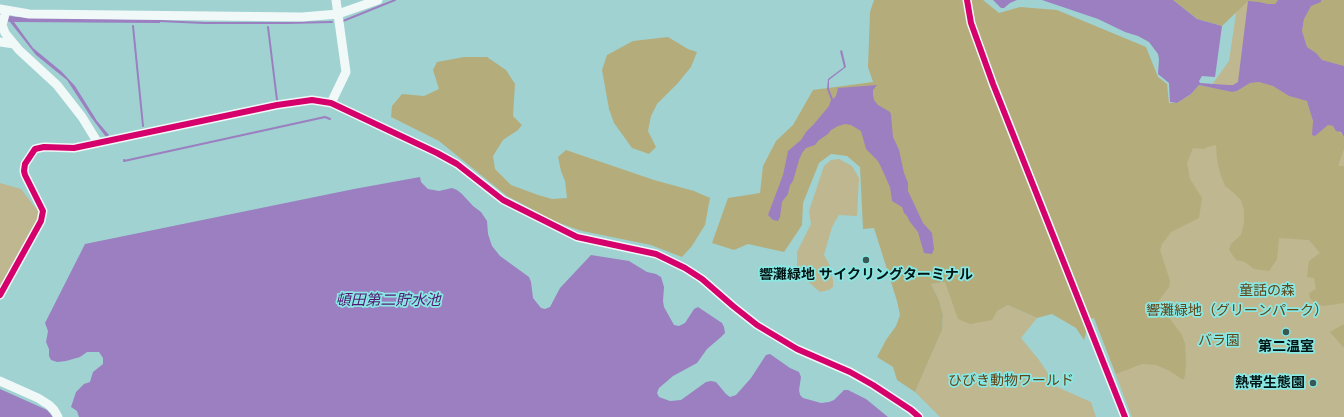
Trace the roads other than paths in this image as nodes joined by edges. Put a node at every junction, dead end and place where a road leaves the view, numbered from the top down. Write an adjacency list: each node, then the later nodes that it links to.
1 (336, 0): 5 (street)
2 (378, 0): 5 (street)
3 (967, 0): 14 (street)
4 (3, 10): 5 (street); 7 (street)
5 (338, 14): 8 (street)
6 (0, 42): 7 (street)
7 (14, 44): 9 (street)
8 (331, 103): 9 (street); 13 (street)
9 (102, 142): 10 (street)
10 (0, 294)
11 (0, 381): 12 (street)
12 (58, 417)
13 (919, 417)
14 (1125, 417)

